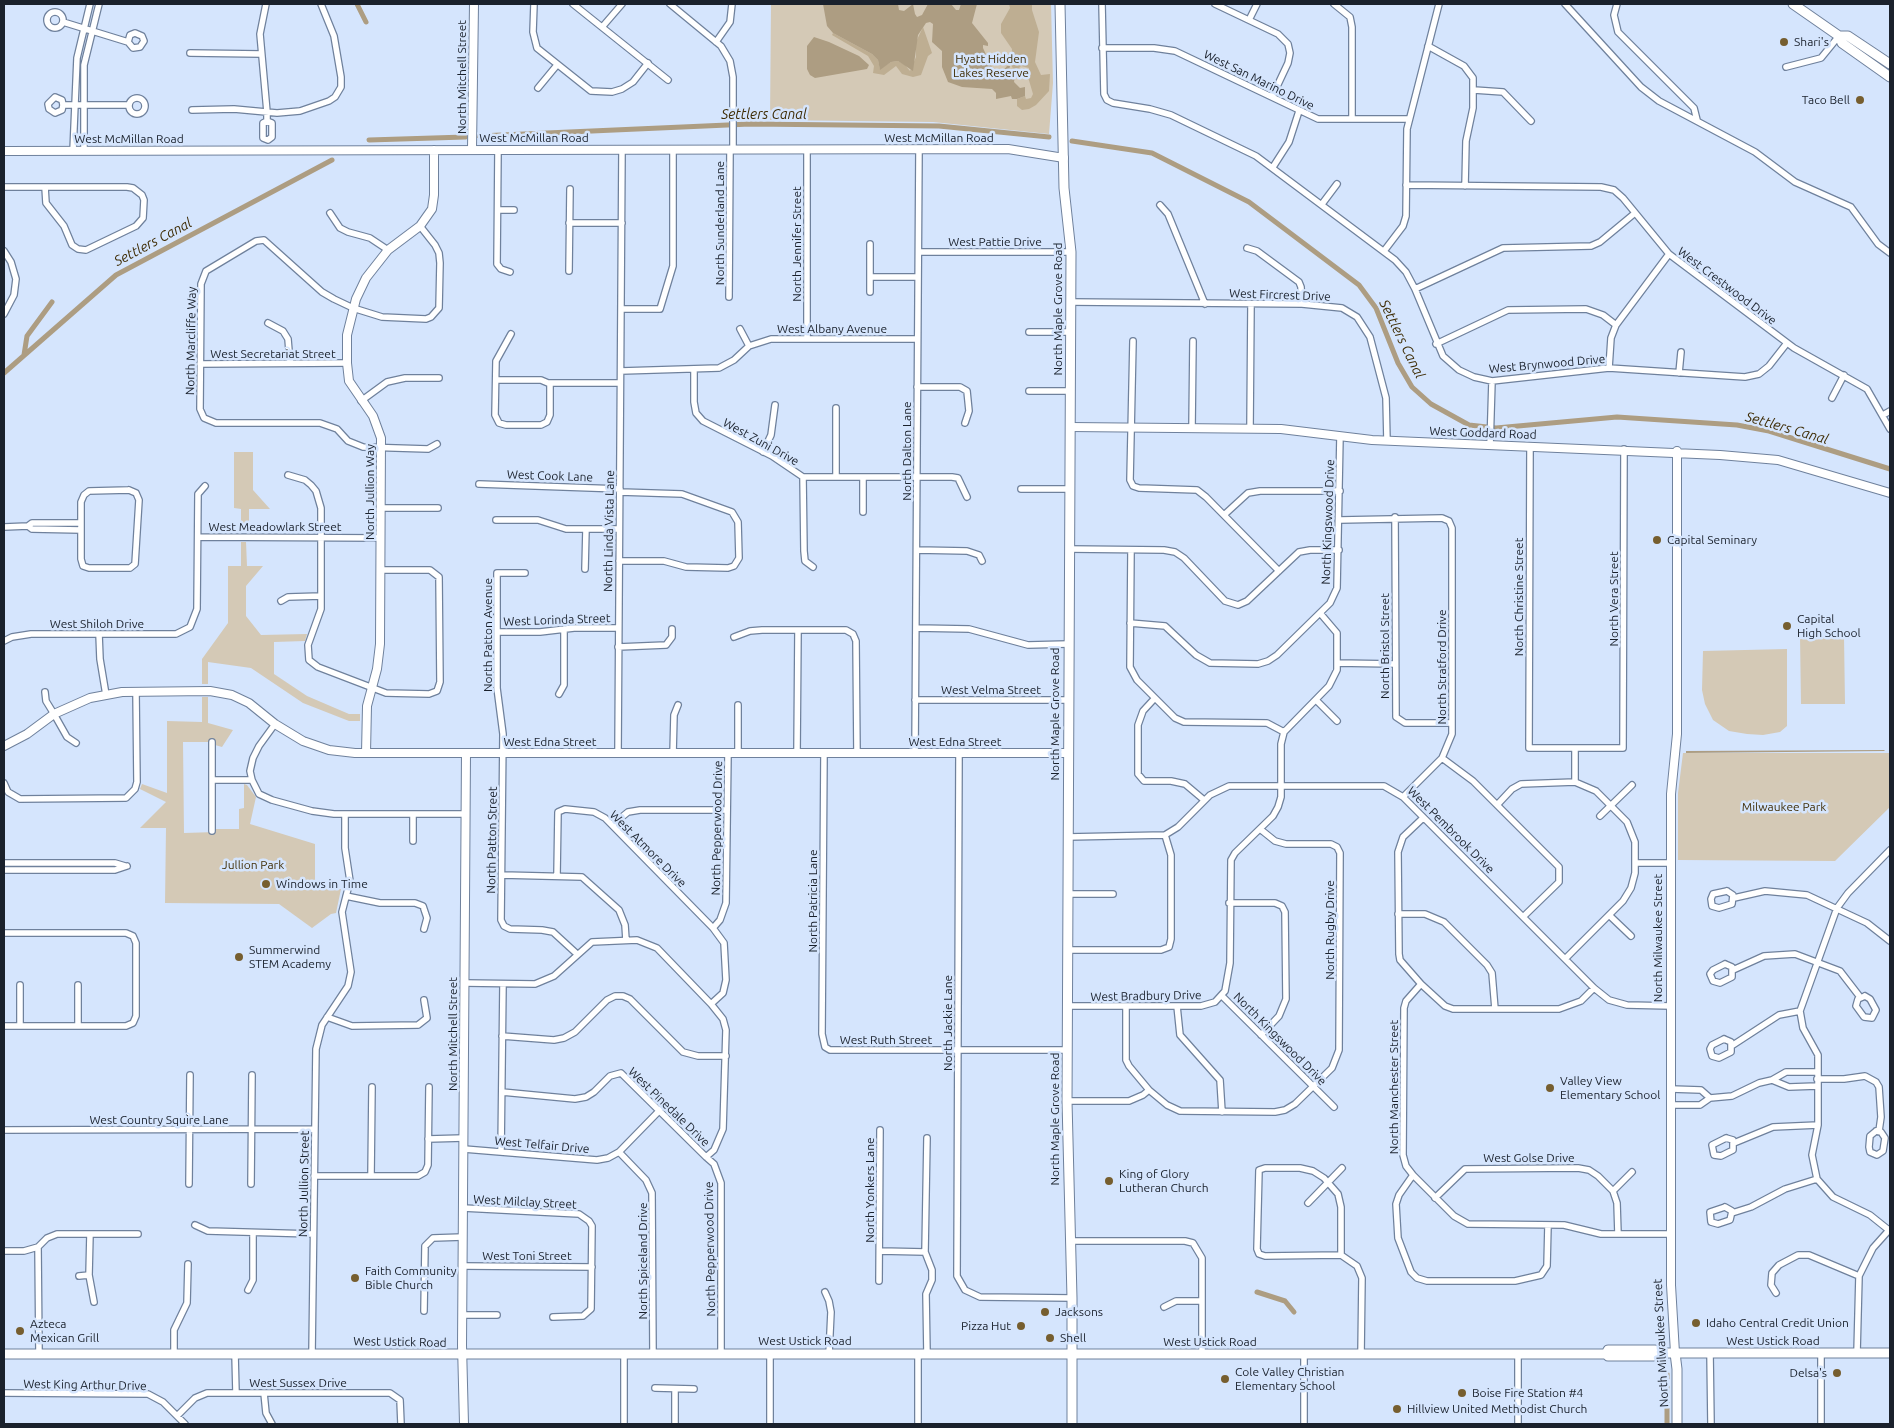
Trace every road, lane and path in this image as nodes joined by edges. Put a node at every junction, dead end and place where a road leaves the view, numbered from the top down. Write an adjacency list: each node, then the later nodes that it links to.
1 (90, 4): 23 (street)
2 (99, 4): 24 (street)
3 (266, 4): 31 (street)
4 (321, 4): 47 (street)
5 (474, 4): 57 (street, North Mitchell Street)
6 (534, 4): 34 (street)
7 (574, 4): 22 (street)
8 (622, 4): 22 (street)
9 (670, 4): 27 (street, North Sunderland Lane)
10 (732, 4): 27 (street)
11 (1060, 4): 64 (main road, North Maple Grove Road)
12 (1102, 4): 29 (street)
13 (1215, 4): 20 (street)
14 (1257, 4): 20 (street)
15 (1334, 4): 48 (street)
16 (1439, 4): 28 (street)
17 (1564, 4): 50 (street)
18 (1618, 4): 50 (street)
19 (1793, 4): 25 (main road)
20 (1249, 20): 40 (street)
21 (63, 22): 23 (street)
22 (603, 26): 32 (street)
23 (84, 29): 24 (street); 42 (street)
24 (91, 32): 26 (street); 43 (street)
25 (1839, 36): 33 (main road); 35 (street); 36 (main road)
26 (128, 42)
27 (716, 42): 52 (street, North Sunderland Lane)
28 (1428, 46): 39 (street); 49 (street)
29 (1102, 48): 40 (street, West San Marino Drive); 65 (street, West Brynwood Drive)
30 (190, 54): 31 (street)
31 (261, 54): 47 (street)
32 (648, 63): 34 (street); 37 (street)
33 (1890, 64)
34 (557, 65): 38 (street)
35 (1786, 67)
36 (1890, 78)
37 (668, 80)
38 (538, 88)
39 (1474, 90): 51 (street); 68 (street)
40 (1272, 97): 46 (street, West San Marino Drive)
41 (63, 105): 42 (street)
42 (75, 105): 43 (street); 62 (street)
43 (84, 105): 44 (street); 63 (street)
44 (129, 105)
45 (192, 110): 47 (street)
46 (1299, 111): 48 (street, West San Marino Drive); 65 (street)
47 (267, 112): 55 (street)
48 (1352, 119): 49 (street, West San Marino Drive)
49 (1409, 120): 67 (street)
50 (1697, 120): 88 (street)
51 (1531, 121)
52 (732, 149): 53 (street, West McMillan Road); 60 (street, West McMillan Road); 96 (street, North Sunderland Lane)
53 (807, 149): 54 (street, West McMillan Road); 110 (street, North Jennifer Street)
54 (919, 149): 64 (street, West McMillan Road); 86 (street, North Dalton Lane)
55 (268, 150): 56 (street, West McMillan Road); 63 (street, West McMillan Road)
56 (434, 150): 57 (street, West McMillan Road); 80 (street, North Jullion Way)
57 (472, 150): 58 (street, West McMillan Road)
58 (498, 150): 59 (street, West McMillan Road); 74 (street)
59 (622, 150): 60 (street, West McMillan Road); 79 (street, North Linda Vista Lane)
60 (673, 150): 102 (street)
61 (4, 151): 62 (street, West McMillan Road)
62 (74, 151): 63 (street, West McMillan Road)
63 (84, 151)
64 (1064, 158): 87 (main road, North Maple Grove Road)
65 (1273, 167): 72 (street, West Brynwood Drive)
66 (1337, 184): 72 (street)
67 (1406, 185): 68 (street, West Crestwood Drive); 85 (street)
68 (1466, 186): 77 (street, West Crestwood Drive)
69 (4, 187): 70 (street)
70 (45, 187): 70 (street)
71 (570, 189): 78 (street)
72 (1322, 204): 85 (street, West Brynwood Drive)
73 (1160, 205): 98 (street)
74 (498, 210): 75 (street); 91 (street)
75 (514, 210)
76 (330, 212): 83 (street)
77 (1635, 213): 89 (street, West Crestwood Drive); 94 (street)
78 (570, 222): 79 (street); 90 (street)
79 (622, 223): 102 (street, North Linda Vista Lane)
80 (420, 226): 83 (street, North Jullion Way); 101 (street)
81 (870, 244): 92 (street)
82 (1248, 248): 100 (street)
83 (388, 250): 101 (street, North Jullion Way)
84 (4, 251): 103 (street)
85 (1384, 251): 94 (street, West Brynwood Drive)
86 (919, 252): 87 (street, West Pattie Drive); 93 (street, North Dalton Lane)
87 (1071, 252): 97 (main road, North Maple Grove Road)
88 (1890, 253)
89 (1669, 254): 105 (street); 114 (street, West Crestwood Drive)
90 (569, 271)
91 (510, 272)
92 (870, 277): 93 (street); 95 (street)
93 (918, 277): 111 (street, North Dalton Lane)
94 (1415, 289): 115 (street, West Brynwood Drive)
95 (870, 292)
96 (729, 297)
97 (1071, 302): 98 (street, West Fircrest Drive); 108 (main road, North Maple Grove Road)
98 (1205, 304): 99 (street, West Fircrest Drive)
99 (1251, 304): 100 (street, West Fircrest Drive); 144 (street)
100 (1302, 304): 147 (street, West Fircrest Drive)
101 (353, 308): 119 (street, North Jullion Way); 120 (street, North Marcliffe Way)
102 (621, 310): 123 (street, North Linda Vista Lane)
103 (4, 314)
104 (268, 323): 118 (street)
105 (1616, 325): 115 (street); 121 (street)
106 (740, 329): 116 (street)
107 (1029, 332): 108 (street)
108 (1071, 332): 133 (main road, North Maple Grove Road)
109 (511, 334): 127 (street)
110 (807, 339): 111 (street, West Albany Avenue); 116 (street, West Albany Avenue)
111 (917, 339): 131 (street, North Dalton Lane)
112 (1132, 341): 142 (street)
113 (1192, 341): 143 (street)
114 (1787, 343): 124 (street, West Brynwood Drive); 125 (street, West Crestwood Drive)
115 (1436, 344): 128 (street, West Brynwood Drive)
116 (749, 346): 122 (street, West Albany Avenue)
117 (1681, 352): 124 (street)
118 (290, 363): 119 (street, West Secretariat Street); 120 (street, West Secretariat Street)
119 (346, 363): 135 (street, North Jullion Way)
120 (200, 364): 151 (street, North Marcliffe Way)
121 (1609, 368): 124 (street, West Brynwood Drive); 128 (street, West Brynwood Drive)
122 (694, 370): 123 (street, West Albany Avenue); 153 (street, West Zuni Drive)
123 (621, 371): 130 (street, North Linda Vista Lane)
124 (1679, 373)
125 (1844, 375): 134 (street); 139 (street, West Crestwood Drive)
126 (439, 378): 135 (street)
127 (496, 380): 129 (street); 129 (street)
128 (1492, 381): 149 (street)
129 (550, 383): 130 (street)
130 (620, 383): 164 (street, North Linda Vista Lane)
131 (917, 387): 140 (street); 159 (street, North Dalton Lane)
132 (1029, 391): 133 (street)
133 (1070, 391): 141 (main road, North Maple Grove Road)
134 (1832, 398)
135 (361, 401): 151 (street, North Jullion Way)
136 (775, 406): 153 (street)
137 (836, 408): 157 (street)
138 (1890, 411): 139 (street)
139 (1883, 415): 145 (street, West Crestwood Drive)
140 (965, 423)
141 (1070, 426): 142 (street, West Goddard Road); 163 (main road, North Maple Grove Road)
142 (1132, 428): 143 (street, West Goddard Road); 171 (street)
143 (1192, 428): 144 (street, West Goddard Road)
144 (1250, 428): 146 (street, West Goddard Road)
145 (1890, 429)
146 (1340, 436): 147 (street, West Goddard Road); 165 (street, North Kingswood Drive)
147 (1387, 441): 149 (street, West Goddard Road)
148 (438, 444): 151 (street)
149 (1490, 446): 150 (street, West Goddard Road)
150 (1530, 447): 152 (street, West Goddard Road); 229 (street, North Christine Street)
151 (381, 448): 168 (street, North Jullion Way)
152 (1624, 449): 154 (street, West Goddard Road); 229 (street, North Vera Street)
153 (762, 452): 156 (street, West Zuni Drive)
154 (1677, 452): 166 (street, West Goddard Road); 270 (street, North Milwaukee Street)
155 (288, 475): 180 (street)
156 (803, 477): 157 (street, West Zuni Drive); 188 (street)
157 (836, 477): 158 (street, West Zuni Drive)
158 (863, 477): 159 (street, West Zuni Drive); 170 (street)
159 (917, 477): 167 (street, West Zuni Drive); 183 (street, North Dalton Lane)
160 (479, 484): 164 (street, West Cook Lane)
161 (206, 486): 179 (street)
162 (1022, 488): 163 (street)
163 (1069, 489): 182 (main road, North Maple Grove Road)
164 (620, 490): 178 (street, North Linda Vista Lane); 186 (street, West Cook Lane)
165 (1340, 491): 171 (street); 174 (street, North Kingswood Drive)
166 (1890, 493)
167 (967, 497)
168 (381, 508): 169 (street); 181 (street, North Jullion Way)
169 (438, 508)
170 (863, 512)
171 (1224, 515): 191 (street)
172 (1395, 517): 174 (street); 209 (street, North Bristol Street); 223 (street, North Stratford Drive)
173 (496, 520): 177 (street)
174 (1340, 520): 185 (street, North Kingswood Drive)
175 (4, 527): 176 (street)
176 (81, 527): 176 (street)
177 (586, 529): 178 (street); 189 (street)
178 (619, 529): 186 (street, North Linda Vista Lane)
179 (198, 537): 180 (street, West Meadowlark Street); 203 (street, West Shiloh Drive)
180 (321, 538): 181 (street, West Meadowlark Street); 193 (street)
181 (381, 538): 190 (street, North Jullion Way)
182 (1069, 549): 184 (street); 206 (main road, North Maple Grove Road)
183 (917, 550): 187 (street); 198 (street, North Dalton Lane)
184 (1131, 550): 191 (street); 196 (street)
185 (1339, 550): 191 (street); 195 (street, North Kingswood Drive)
186 (619, 561): 197 (street, North Linda Vista Lane)
187 (982, 561)
188 (813, 567)
189 (585, 569)
190 (380, 570): 210 (street, North Jullion Way); 210 (street)
191 (1279, 571)
192 (525, 573): 202 (street, North Patton Avenue)
193 (321, 596): 194 (street); 210 (street)
194 (281, 601)
195 (1320, 613): 196 (street, North Kingswood Drive); 208 (street)
196 (1130, 623): 215 (street)
197 (618, 628): 199 (street, West Lorinda Street); 207 (street, North Linda Vista Lane)
198 (916, 628): 206 (street); 216 (street, North Dalton Lane)
199 (564, 629): 202 (street, West Lorinda Street); 213 (street)
200 (672, 629): 207 (street)
201 (798, 630): 204 (street); 232 (street); 242 (street)
202 (497, 632): 231 (street, North Patton Avenue)
203 (99, 634): 205 (street, West Shiloh Drive); 214 (street)
204 (734, 637)
205 (4, 641)
206 (1068, 644): 217 (main road, North Maple Grove Road)
207 (618, 646): 238 (street, North Linda Vista Lane)
208 (1338, 663): 209 (street); 218 (street)
209 (1394, 664): 223 (street, North Bristol Street)
210 (371, 689): 230 (street, North Jullion Way)
211 (45, 692): 221 (street)
212 (136, 692): 214 (street, West Edna Street); 224 (street, West Edna Street); 250 (street)
213 (559, 694)
214 (106, 695): 221 (street, West Edna Street)
215 (1155, 698): 225 (street); 252 (street)
216 (916, 700): 217 (street, West Velma Street); 234 (street, North Dalton Lane)
217 (1068, 700): 236 (main road, North Maple Grove Road)
218 (1316, 700): 222 (street); 225 (street)
219 (678, 704): 239 (street)
220 (738, 705): 241 (street)
221 (54, 714): 227 (street); 228 (street, West Edna Street)
222 (1337, 721)
223 (1452, 723): 243 (street, North Stratford Drive)
224 (275, 724): 230 (street, West Edna Street); 245 (street)
225 (1284, 732): 249 (street, North Kingswood Drive)
226 (212, 742): 244 (street)
227 (76, 743)
228 (4, 746)
229 (1575, 748): 246 (street)
230 (366, 753): 237 (street, West Edna Street)
231 (503, 753): 237 (street, West Edna Street); 238 (street, West Edna Street); 272 (street, North Patton Street)
232 (797, 753): 233 (street, West Edna Street); 241 (street, West Edna Street)
233 (824, 753): 242 (street, West Edna Street); 317 (street, North Patricia Lane)
234 (915, 753): 235 (street, West Edna Street); 242 (street, West Edna Street)
235 (959, 753): 236 (street, West Edna Street); 318 (street, North Jackie Lane)
236 (1067, 753): 265 (main road, North Maple Grove Road)
237 (466, 754): 258 (street, North Mitchell Street)
238 (618, 754): 239 (street, West Edna Street)
239 (673, 754): 240 (street, West Edna Street)
240 (728, 754): 241 (street, West Edna Street); 255 (street, North Pepperwood Drive)
241 (738, 754)
242 (857, 754)
243 (1442, 758): 251 (street, North Stratford Drive); 253 (street)
244 (212, 780): 245 (street); 263 (street)
245 (252, 780): 256 (street)
246 (1575, 782): 253 (street); 254 (street)
247 (4, 783): 250 (street)
248 (1632, 785): 254 (street)
249 (1281, 786): 251 (street, West Pembrook Drive); 252 (street, West Pembrook Drive); 262 (street, North Kingswood Drive)
250 (6, 794)
251 (1403, 796): 260 (street, West Pembrook Drive)
252 (1204, 800): 264 (street, West Pembrook Drive)
253 (1497, 805): 282 (street)
254 (1611, 806): 259 (street); 268 (street)
255 (728, 810): 261 (street); 283 (street, North Pepperwood Drive)
256 (345, 814): 257 (street); 276 (street)
257 (413, 814): 258 (street); 266 (street)
258 (466, 814): 294 (street, North Mitchell Street)
259 (1600, 816)
260 (1423, 818): 280 (street); 282 (street, West Pembrook Drive)
261 (612, 825): 273 (street, West Atmore Drive); 283 (street, West Atmore Drive)
262 (1260, 829): 278 (street, North Kingswood Drive); 326 (street, North Rugby Drive)
263 (212, 831)
264 (1165, 835): 265 (street); 289 (street)
265 (1067, 837): 274 (main road, North Maple Grove Road)
266 (413, 841)
267 (1890, 850): 279 (street)
268 (1635, 862): 270 (street); 281 (street)
269 (4, 863): 271 (street)
270 (1671, 863): 306 (street, North Milwaukee Street)
271 (4, 870)
272 (502, 875): 273 (street); 290 (street, North Patton Street)
273 (557, 875): 287 (street)
274 (1067, 894): 275 (street); 289 (main road, North Maple Grove Road)
275 (1113, 894)
276 (346, 896): 284 (street); 310 (street)
277 (1734, 898): 279 (street)
278 (1229, 903): 300 (street, North Kingswood Drive); 314 (street)
279 (1837, 908): 288 (street); 292 (street)
280 (1398, 914): 296 (street); 308 (street)
281 (1609, 915): 286 (street); 291 (street)
282 (1523, 917): 291 (street, West Pembrook Drive)
283 (713, 928): 303 (street)
284 (424, 929)
285 (4, 933): 313 (street)
286 (1631, 936)
287 (626, 940): 290 (street); 303 (street)
288 (1890, 941)
289 (1067, 950): 304 (main road, North Maple Grove Road)
290 (577, 954): 295 (street)
291 (1565, 959): 299 (street, West Pembrook Drive)
292 (1817, 961): 293 (street); 301 (street); 309 (street)
293 (1733, 970)
294 (465, 983): 295 (street); 346 (street, North Mitchell Street)
295 (503, 984): 315 (street)
296 (1421, 984): 308 (street); 356 (street, North Manchester Street)
297 (20, 985): 312 (street)
298 (78, 985): 313 (street)
299 (1594, 988): 306 (street, West Pembrook Drive); 308 (street)
300 (1222, 996): 305 (street, West Bradbury Drive); 314 (street, North Kingswood Drive)
301 (1860, 997)
302 (424, 1000): 310 (street)
303 (712, 1004): 320 (street)
304 (1067, 1006): 307 (street, West Bradbury Drive); 319 (main road, North Maple Grove Road)
305 (1177, 1006): 307 (street, West Bradbury Drive); 338 (street)
306 (1671, 1006): 330 (street, North Milwaukee Street)
307 (1126, 1007): 331 (street, North Rugby Drive)
308 (1495, 1009)
309 (1800, 1011): 316 (street); 321 (street)
310 (327, 1017): 340 (street, North Jullion Street)
311 (4, 1026): 312 (street)
312 (20, 1026): 313 (street)
313 (78, 1026)
314 (1261, 1035): 326 (street, North Kingswood Drive)
315 (502, 1036): 320 (street); 332 (street)
316 (1732, 1045)
317 (825, 1047): 318 (street, West Ruth Street)
318 (958, 1050): 319 (street, West Ruth Street); 394 (street, North Jackie Lane)
319 (1067, 1050): 334 (main road, North Maple Grove Road)
320 (726, 1056): 353 (street)
321 (1817, 1072): 324 (street); 325 (street)
322 (190, 1075): 342 (street)
323 (252, 1075): 343 (street)
324 (1817, 1079): 327 (street); 345 (street)
325 (1772, 1080): 327 (street); 333 (street)
326 (1313, 1086): 336 (street, North Kingswood Drive); 338 (street, North Rugby Drive)
327 (1817, 1086): 339 (street)
328 (372, 1087): 358 (street)
329 (429, 1087): 348 (street)
330 (1671, 1089): 333 (street); 335 (street, North Milwaukee Street)
331 (1150, 1090): 334 (street); 338 (street, North Rugby Drive)
332 (502, 1092): 337 (street, West Pinedale Drive); 351 (street)
333 (1710, 1098): 335 (street)
334 (1067, 1101): 378 (main road, North Maple Grove Road)
335 (1671, 1105): 376 (street, North Milwaukee Street)
336 (1334, 1107)
337 (660, 1110): 352 (street, West Telfair Drive); 353 (street, West Pinedale Drive)
338 (1222, 1112)
339 (1818, 1125): 349 (street); 359 (street)
340 (314, 1129): 343 (street, West Country Squire Lane); 357 (street, North Jullion Street)
341 (4, 1130): 342 (street, West Country Squire Lane)
342 (190, 1130): 343 (street, West Country Squire Lane); 361 (street)
343 (252, 1130): 362 (street)
344 (880, 1130): 381 (street, North Yonkers Lane)
345 (1879, 1131)
346 (464, 1138): 348 (street); 350 (street, North Mitchell Street)
347 (927, 1138): 382 (street)
348 (428, 1139): 358 (street)
349 (1734, 1143)
350 (464, 1148): 351 (street, West Telfair Drive); 366 (street, North Mitchell Street)
351 (502, 1152): 352 (street, West Telfair Drive)
352 (618, 1152): 413 (street, North Spiceland Drive)
353 (706, 1157): 414 (street, North Pepperwood Drive)
354 (1342, 1168): 360 (street)
355 (1632, 1172): 363 (street)
356 (1413, 1175): 364 (street, North Manchester Street); 368 (street)
357 (314, 1176): 358 (street); 374 (street, North Jullion Street)
358 (371, 1176)
359 (1817, 1180): 367 (street); 370 (street)
360 (1328, 1182): 365 (street); 383 (street); 383 (street)
361 (189, 1184)
362 (251, 1184)
363 (1613, 1191): 364 (street, West Golse Drive); 375 (street)
364 (1435, 1198): 368 (street, North Manchester Street)
365 (1308, 1203)
366 (463, 1208): 377 (street, North Mitchell Street); 386 (street, West Milclay Street)
367 (1732, 1213)
368 (1548, 1224): 375 (street, North Manchester Street)
369 (195, 1225): 371 (street)
370 (1890, 1230): 389 (street)
371 (253, 1233): 374 (street); 391 (street)
372 (90, 1234): 373 (street); 379 (street); 387 (street)
373 (138, 1234)
374 (313, 1234): 411 (street, North Jullion Street)
375 (1618, 1234): 376 (street, North Manchester Street)
376 (1670, 1234): 402 (street, North Milwaukee Street)
377 (463, 1237): 385 (street, North Mitchell Street); 398 (street)
378 (1070, 1241): 394 (main road, North Maple Grove Road); 395 (street)
379 (38, 1247): 380 (street); 408 (street)
380 (4, 1251)
381 (880, 1251): 382 (street, North Yonkers Lane); 390 (street, North Yonkers Lane)
382 (925, 1252): 417 (street)
383 (1341, 1255): 420 (street)
384 (188, 1264): 409 (street)
385 (463, 1266): 386 (street, West Toni Street); 399 (street, North Mitchell Street)
386 (592, 1267): 401 (street)
387 (89, 1275): 388 (street); 396 (street)
388 (80, 1276)
389 (1859, 1276): 393 (street); 405 (street)
390 (879, 1281)
391 (248, 1290)
392 (825, 1292): 416 (street)
393 (1776, 1294)
394 (1072, 1298): 423 (main road, North Maple Grove Road)
395 (1202, 1301): 397 (street); 418 (street)
396 (94, 1302)
397 (1164, 1307)
398 (424, 1311)
399 (462, 1315): 400 (street); 422 (street, North Mitchell Street)
400 (498, 1315)
401 (553, 1318)
402 (1674, 1353): 403 (main road, West Ustick Road); 421 (main road, West Ustick Road); 442 (main road, North Milwaukee Street)
403 (1710, 1353): 404 (main road, West Ustick Road); 443 (street)
404 (1821, 1353): 405 (main road, West Ustick Road); 444 (street)
405 (1857, 1353): 406 (main road, West Ustick Road)
406 (1890, 1353)
407 (4, 1354): 408 (main road, West Ustick Road)
408 (38, 1354): 409 (main road, West Ustick Road)
409 (174, 1354): 410 (main road, West Ustick Road)
410 (235, 1354): 411 (main road, West Ustick Road); 428 (street)
411 (312, 1354): 422 (main road, West Ustick Road)
412 (624, 1354): 413 (main road, West Ustick Road); 422 (main road, West Ustick Road); 435 (street)
413 (653, 1354): 414 (main road, West Ustick Road)
414 (721, 1354): 415 (main road, West Ustick Road)
415 (770, 1354): 416 (main road, West Ustick Road); 437 (street)
416 (829, 1354): 417 (main road, West Ustick Road)
417 (922, 1354): 423 (main road, West Ustick Road); 438 (street)
418 (1202, 1354): 419 (main road, West Ustick Road); 423 (main road, West Ustick Road)
419 (1304, 1354): 420 (main road, West Ustick Road); 440 (street)
420 (1361, 1354): 421 (main road, West Ustick Road)
421 (1518, 1354): 441 (street)
422 (462, 1355): 434 (street, North Mitchell Street)
423 (1072, 1356): 439 (main road, North Maple Grove Road)
424 (655, 1388): 425 (street)
425 (675, 1388): 426 (street); 436 (street)
426 (694, 1388)
427 (4, 1394): 430 (street, West King Arthur Drive)
428 (236, 1394): 429 (street, West Sussex Drive); 430 (street, West Sussex Drive)
429 (264, 1394): 432 (street); 433 (street, West Sussex Drive)
430 (177, 1416): 431 (street, West King Arthur Drive)
431 (185, 1424)
432 (272, 1424)
433 (401, 1424)
434 (464, 1424)
435 (624, 1424)
436 (675, 1424)
437 (770, 1424)
438 (918, 1424)
439 (1072, 1424)
440 (1304, 1424)
441 (1518, 1424)
442 (1677, 1424)
443 (1711, 1424)
444 (1821, 1424)

